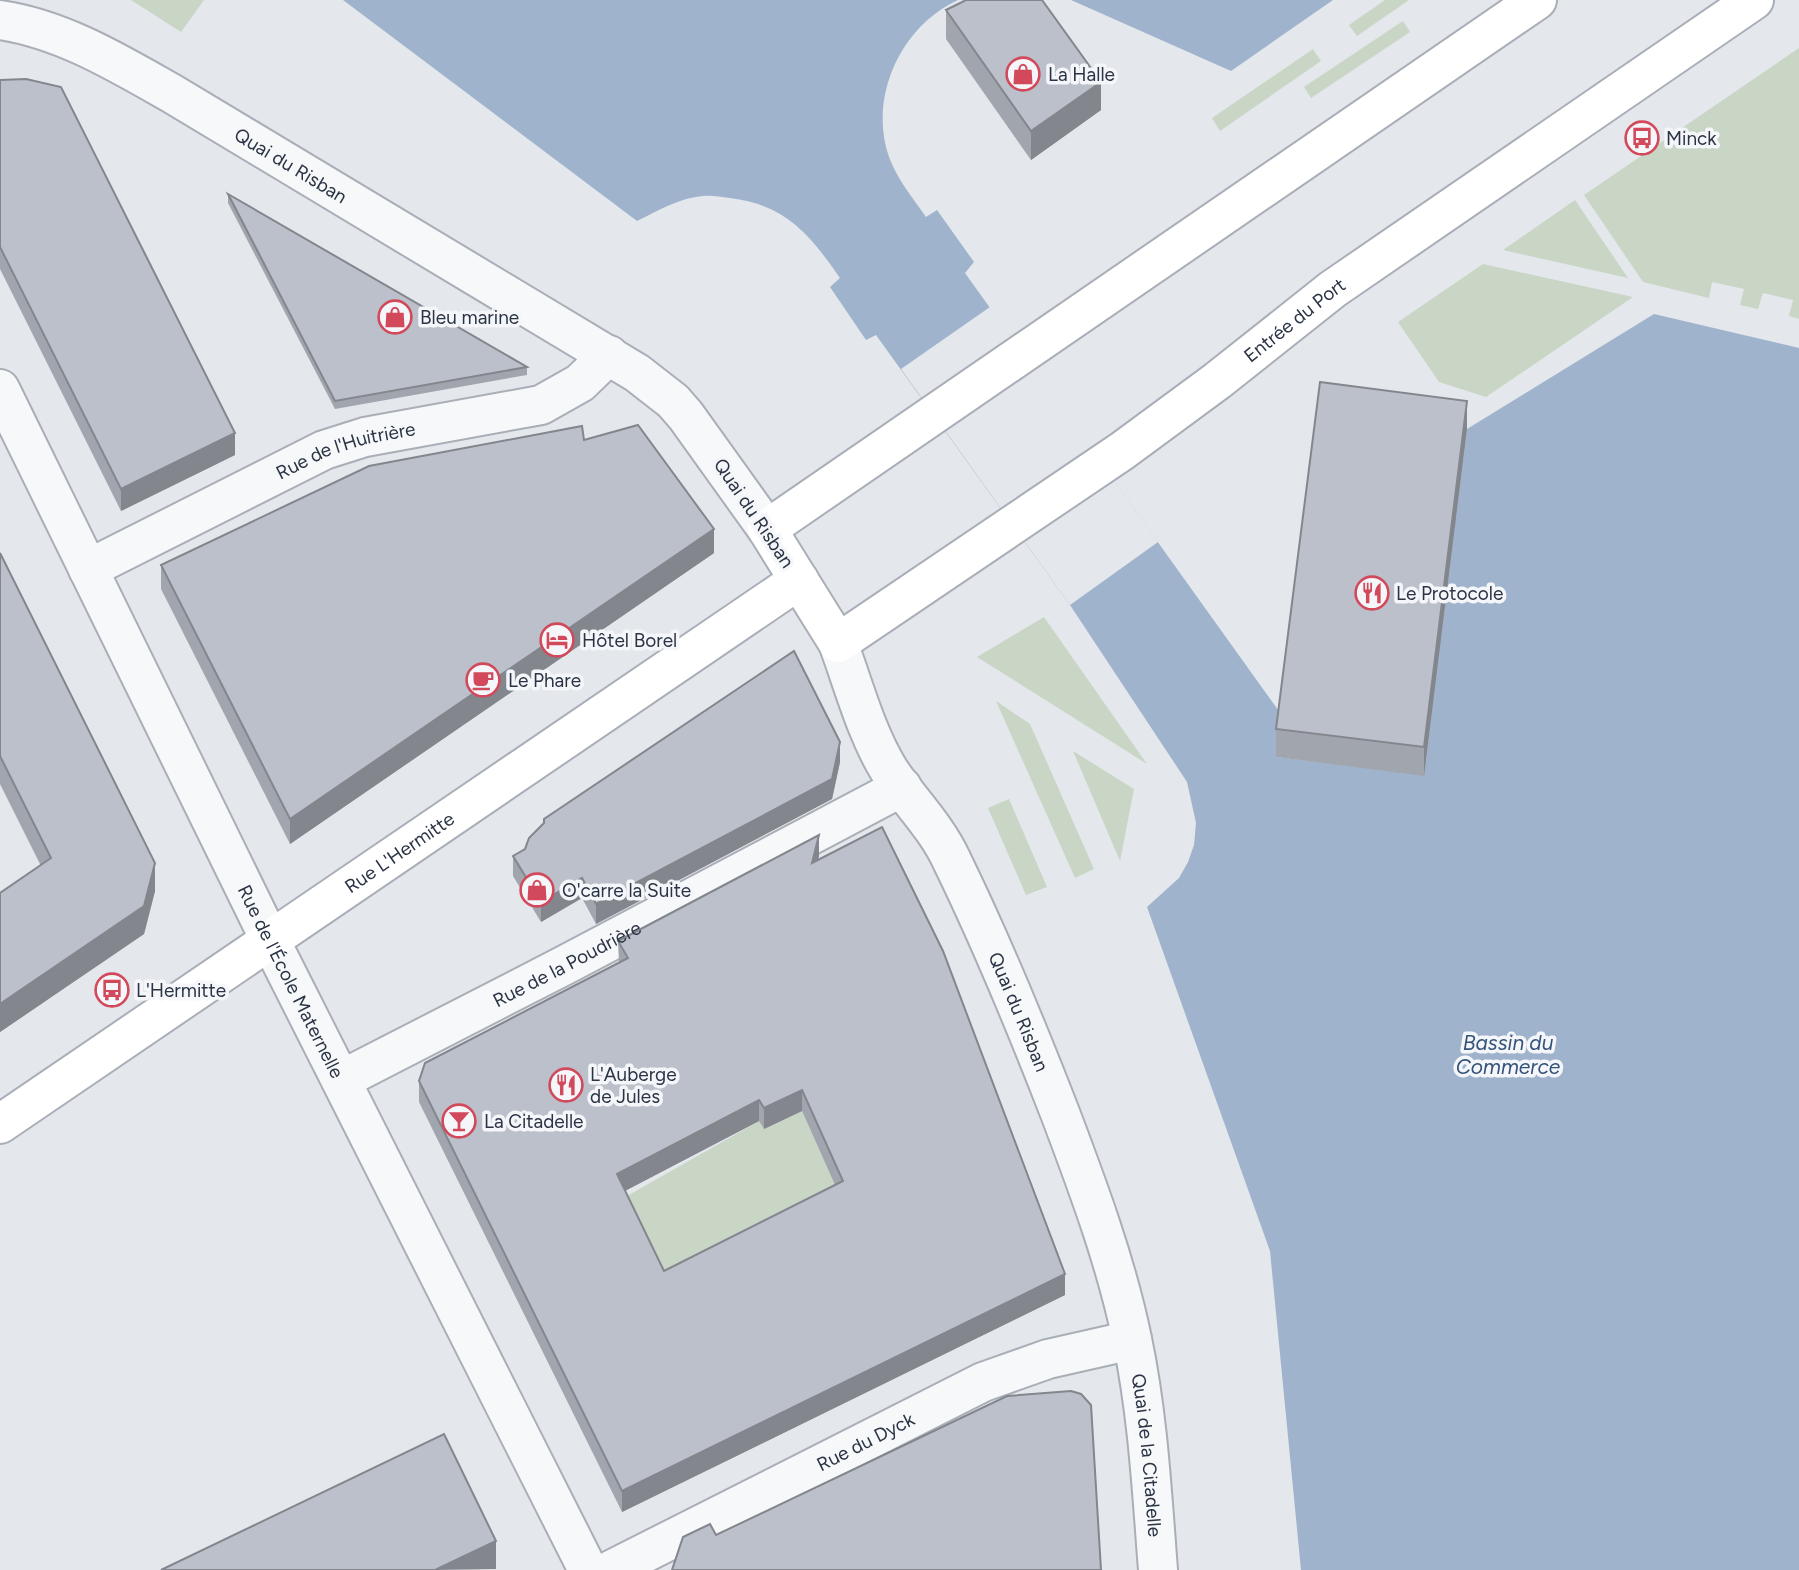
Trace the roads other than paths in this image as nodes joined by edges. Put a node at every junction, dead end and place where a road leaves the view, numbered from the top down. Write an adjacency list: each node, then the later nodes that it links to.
1 (1537, 0): 6 (main road)
2 (1754, 0): 9 (main road, Entrée du Port)
3 (0, 20): 4 (street, Quai du Risban)
4 (609, 355): 6 (street, Quai du Risban); 7 (street, Rue de l'Huitrière)
5 (0, 389): 7 (street, Rue de l'École Maternelle)
6 (767, 529): 8 (main road, Quai du Risban)
7 (88, 569): 11 (street, Rue de l'École Maternelle)
8 (799, 580): 9 (main road, Quai du Risban); 11 (main road, Rue L'Hermitte)
9 (838, 643): 10 (street, Quai du Risban)
10 (902, 787): 12 (street, Rue de la Poudrière); 14 (street, Quai du Risban)
11 (270, 940): 12 (street, Rue de l'École Maternelle); 13 (main road, Rue L'Hermitte)
12 (341, 1080): 15 (street, Rue de l'École Maternelle)
13 (0, 1124)
14 (1132, 1340): 16 (street, Rue du Dyck); 17 (street, Quai de la Citadelle)
15 (588, 1570)
16 (611, 1570)
17 (1158, 1570)

